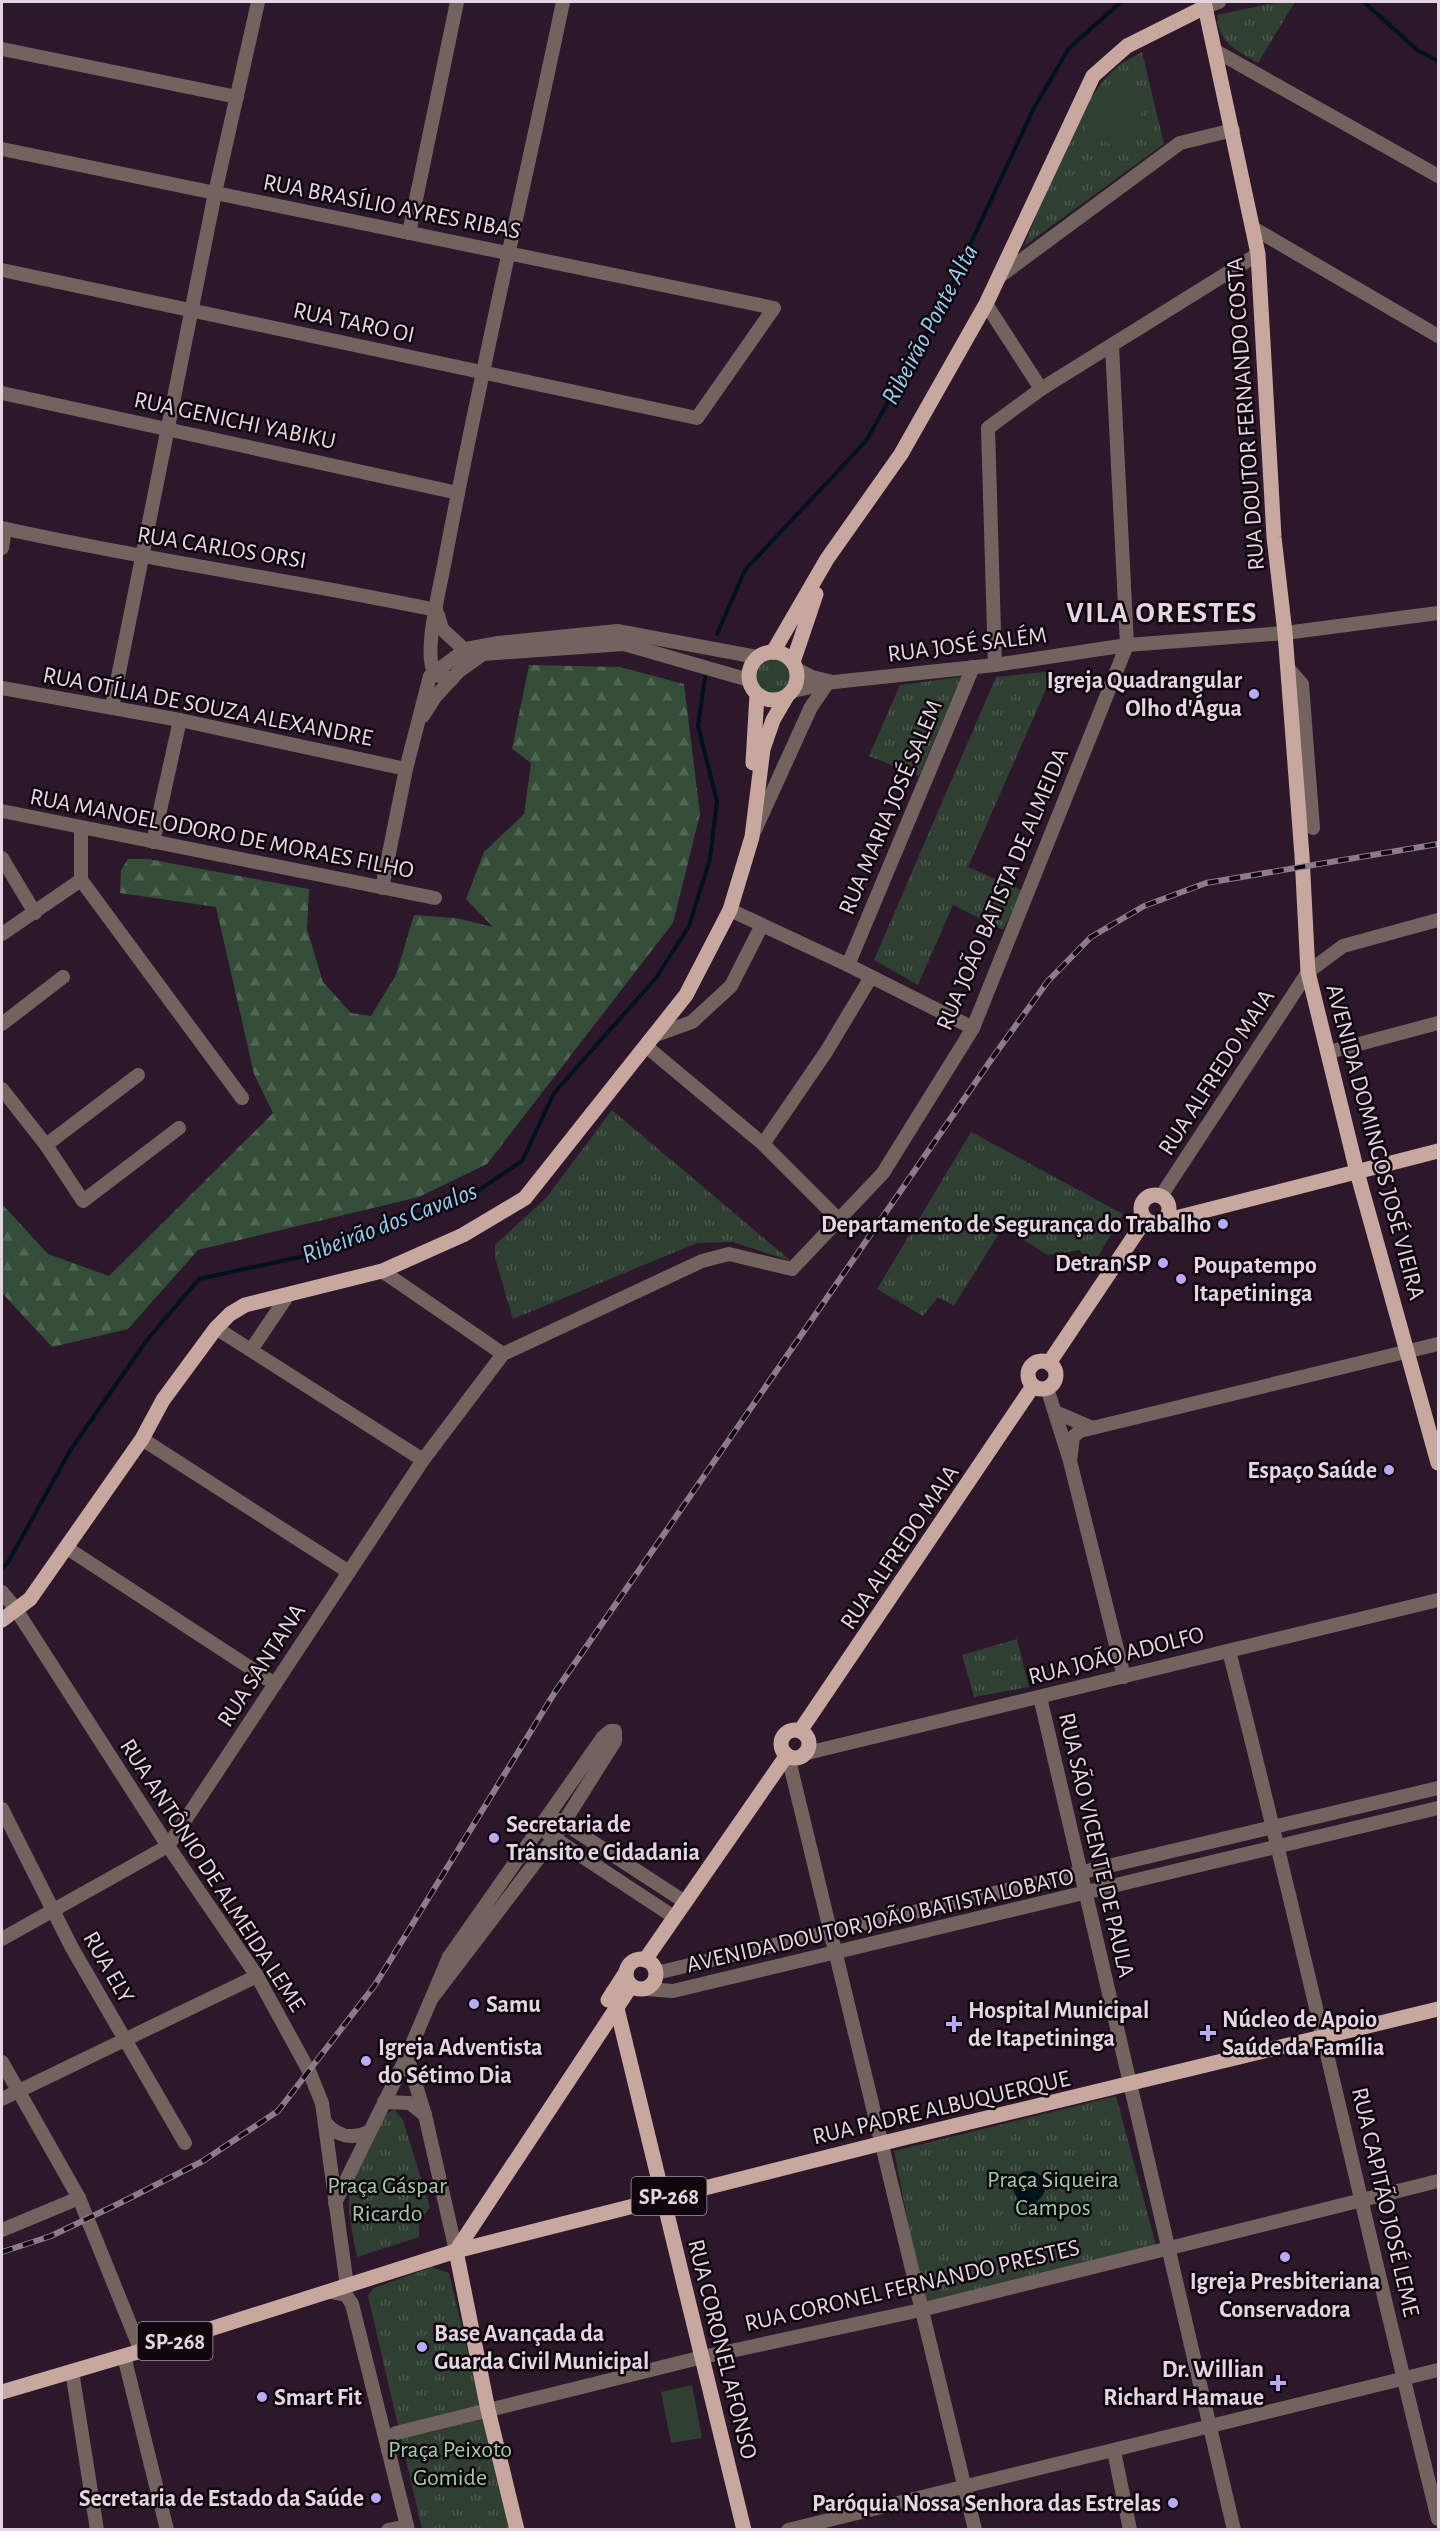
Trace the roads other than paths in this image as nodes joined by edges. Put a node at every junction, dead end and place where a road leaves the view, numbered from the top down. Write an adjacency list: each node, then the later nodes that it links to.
1 (258, 2): 7 (street)
2 (457, 2): 13 (street)
3 (563, 2): 14 (street)
4 (1209, 3): 6 (main road, RUA DOUTOR FERNANDO COSTA); 17 (main road)
5 (2, 48): 7 (street)
6 (1214, 50): 8 (main road, RUA DOUTOR FERNANDO COSTA); 10 (street)
7 (237, 97): 11 (street)
8 (1233, 130): 12 (main road, RUA DOUTOR FERNANDO COSTA); 17 (street)
9 (2, 149): 11 (street, RUA BRASÍLIO AYRES RIBAS)
10 (1438, 176)
11 (215, 193): 13 (street, RUA BRASÍLIO AYRES RIBAS); 19 (street)
12 (1253, 228): 15 (main road, RUA DOUTOR FERNANDO COSTA); 20 (street)
13 (409, 233): 14 (street, RUA BRASÍLIO AYRES RIBAS)
14 (510, 253): 22 (street); 25 (street, RUA BRASÍLIO AYRES RIBAS)
15 (1258, 254): 21 (street); 34 (main road, RUA DOUTOR FERNANDO COSTA)
16 (2, 270): 19 (street, RUA TARO OI)
17 (1000, 276): 18 (main road)
18 (987, 304): 23 (street); 31 (main road)
19 (191, 310): 22 (street, RUA TARO OI); 26 (street)
20 (1438, 336)
21 (1112, 346): 23 (street); 35 (street, RUA JOÃO BATISTA DE ALMEIDA)
22 (484, 373): 25 (street, RUA TARO OI); 27 (street)
23 (1041, 389): 40 (street)
24 (2, 393): 26 (street, RUA GENICHI YABIKU)
25 (697, 418)
26 (168, 428): 27 (street, RUA GENICHI YABIKU); 30 (street)
27 (458, 493): 32 (street)
28 (3, 528): 29 (street); 30 (street, RUA CARLOS ORSI)
29 (2, 548)
30 (143, 558): 32 (street, RUA CARLOS ORSI); 49 (street)
31 (827, 559): 36 (main road); 39 (main road)
32 (436, 610): 38 (street); 43 (street)
33 (1438, 611): 34 (street, RUA JOSÉ SALÉM)
34 (1285, 633): 35 (street, RUA JOSÉ SALÉM); 42 (main road, RUA DOUTOR FERNANDO COSTA)
35 (1127, 645): 40 (street, RUA JOSÉ SALÉM); 73 (street, RUA JOÃO BATISTA DE ALMEIDA)
36 (773, 652): 37 (main road); 39 (main road)
37 (757, 657): 38 (street); 44 (main road)
38 (462, 665): 43 (street); 43 (street); 44 (street); 51 (street)
39 (795, 665): 45 (street); 47 (main road)
40 (995, 665): 41 (street, RUA JOSÉ SALÉM)
41 (973, 667): 45 (street, RUA JOSÉ SALÉM); 67 (street, RUA MARIA JOSÉ SALEM)
42 (1288, 668): 55 (street); 68 (main road, RUA DOUTOR FERNANDO COSTA)
43 (433, 673): 51 (street)
44 (749, 680): 48 (main road)
45 (830, 683): 47 (street, RUA JOSÉ SALÉM); 57 (street)
46 (2, 688): 49 (street, RUA OTÍLIA DE SOUZA ALEXANDRE)
47 (790, 693): 48 (main road); 57 (main road)
48 (757, 694): 57 (main road)
49 (112, 707): 50 (street, RUA OTÍLIA DE SOUZA ALEXANDRE)
50 (180, 720): 52 (street, RUA OTÍLIA DE SOUZA ALEXANDRE); 56 (street)
51 (417, 726): 52 (street)
52 (406, 769): 60 (street)
53 (2, 811): 54 (street, RUA MANOEL ODORO DE MORAES FILHO)
54 (81, 828): 56 (street, RUA MANOEL ODORO DE MORAES FILHO); 59 (street)
55 (1313, 828)
56 (153, 842): 60 (street, RUA MANOEL ODORO DE MORAES FILHO)
57 (750, 842): 62 (main road)
58 (2, 858): 63 (street)
59 (81, 880): 63 (street); 78 (street)
60 (382, 888): 61 (street, RUA MANOEL ODORO DE MORAES FILHO)
61 (435, 898)
62 (730, 910): 65 (street); 74 (main road)
63 (35, 912): 66 (street)
64 (1438, 920): 68 (street, RUA ALFREDO MAIA)
65 (762, 925): 67 (street); 74 (street)
66 (2, 934)
67 (848, 964): 70 (street)
68 (1308, 972): 75 (main road, AVENIDA DOMINGOS JOSÉ VIEIRA); 84 (street, RUA ALFREDO MAIA)
69 (63, 977): 72 (street)
70 (871, 977): 73 (street); 80 (street)
71 (1438, 1023): 75 (street)
72 (2, 1024)
73 (973, 1028): 85 (street, RUA JOÃO BATISTA DE ALMEIDA)
74 (651, 1041): 80 (street); 87 (main road)
75 (1329, 1052): 83 (main road, AVENIDA DOMINGOS JOSÉ VIEIRA)
76 (138, 1075): 81 (street)
77 (2, 1089): 81 (street)
78 (242, 1098)
79 (179, 1128): 81 (street)
80 (763, 1144): 85 (street)
81 (46, 1145)
82 (1438, 1151): 83 (main road)
83 (1357, 1172): 86 (main road); 92 (main road, AVENIDA DOMINGOS JOSÉ VIEIRA)
84 (1161, 1196): 86 (main road); 86 (main road)
85 (839, 1220): 93 (street, RUA JOÃO BATISTA DE ALMEIDA)
86 (1153, 1221): 94 (main road)
87 (382, 1271): 88 (main road); 93 (street)
88 (288, 1295): 89 (main road); 91 (street)
89 (216, 1328): 91 (street); 98 (main road)
90 (1438, 1344): 92 (street)
91 (251, 1350): 99 (street)
92 (1407, 1351): 97 (street); 101 (main road, AVENIDA DOMINGOS JOSÉ VIEIRA)
93 (503, 1354): 99 (street, RUA SANTANA)
94 (1049, 1363): 95 (main road); 95 (main road)
95 (1040, 1387): 96 (street); 112 (main road, RUA ALFREDO MAIA)
96 (1054, 1412): 97 (street); 100 (street)
97 (1090, 1427): 100 (street)
98 (142, 1439): 102 (main road); 103 (street)
99 (423, 1460): 103 (street, RUA SANTANA)
100 (1070, 1461): 109 (street)
101 (1438, 1463)
102 (67, 1548): 106 (main road); 110 (street)
103 (349, 1572): 110 (street, RUA SANTANA)
104 (2, 1592): 106 (street, RUA ANTÔNIO DE ALMEIDA LEME)
105 (1438, 1600): 108 (street, RUA JOÃO ADOLFO)
106 (15, 1608): 107 (main road); 122 (street, RUA ANTÔNIO DE ALMEIDA LEME)
107 (2, 1620)
108 (1229, 1651): 109 (street, RUA JOÃO ADOLFO); 119 (street, RUA CAPITÃO JOSÉ LEME)
109 (1124, 1677): 111 (street, RUA JOÃO ADOLFO)
110 (275, 1684): 122 (street, RUA SANTANA)
111 (1040, 1697): 113 (street, RUA JOÃO ADOLFO); 124 (street, RUA SÃO VICENTE DE PAULA)
112 (800, 1731): 113 (main road); 113 (main road)
113 (793, 1755): 126 (main road); 129 (street)
114 (1438, 1788): 119 (street, AVENIDA DOUTOR JOÃO BATISTA LOBATO)
115 (1438, 1808): 123 (street, AVENIDA DOUTOR JOÃO BATISTA LOBATO)
116 (2, 1809): 127 (street, RUA ELY)
117 (549, 1813): 118 (street); 118 (street); 120 (street)
118 (564, 1823): 121 (street); 126 (street)
119 (1274, 1827): 123 (street, RUA CAPITÃO JOSÉ LEME); 124 (street, AVENIDA DOUTOR JOÃO BATISTA LOBATO)
120 (539, 1828): 121 (street); 136 (street)
121 (554, 1838): 128 (street); 136 (street)
122 (168, 1846): 127 (street, RUA SANTANA); 134 (street, RUA ANTÔNIO DE ALMEIDA LEME)
123 (1279, 1847): 125 (street, AVENIDA DOUTOR JOÃO BATISTA LOBATO); 139 (street, RUA CAPITÃO JOSÉ LEME)
124 (1080, 1872): 125 (street, RUA SÃO VICENTE DE PAULA); 129 (street, AVENIDA DOUTOR JOÃO BATISTA LOBATO)
125 (1085, 1894): 131 (street, AVENIDA DOUTOR JOÃO BATISTA LOBATO); 143 (street, RUA SÃO VICENTE DE PAULA)
126 (686, 1902): 128 (main road)
127 (51, 1910): 130 (street, RUA SANTANA); 140 (street, RUA ELY)
128 (674, 1917): 132 (main road)
129 (831, 1931): 131 (street); 133 (street, AVENIDA DOUTOR JOÃO BATISTA LOBATO)
130 (2, 1939)
131 (836, 1953): 135 (street, AVENIDA DOUTOR JOÃO BATISTA LOBATO); 151 (street)
132 (645, 1960): 133 (main road); 135 (main road)
133 (656, 1972): 135 (main road)
134 (257, 1976): 140 (street); 148 (street, RUA ANTÔNIO DE ALMEIDA LEME)
135 (634, 1982): 137 (main road)
136 (432, 1998): 141 (street)
137 (615, 1998): 154 (main road, RUA CORONEL AFONSO); 159 (main road)
138 (1438, 2009): 139 (main road, RUA PADRE ALBUQUERQUE)
139 (1325, 2037): 143 (main road, RUA PADRE ALBUQUERQUE); 155 (street, RUA CAPITÃO JOSÉ LEME)
140 (126, 2039): 144 (street); 150 (street, RUA ELY)
141 (407, 2056): 146 (street); 147 (street)
142 (2, 2062): 144 (street)
143 (1129, 2086): 151 (main road, RUA PADRE ALBUQUERQUE / SP-268); 158 (street, RUA SÃO VICENTE DE PAULA)
144 (17, 2091): 145 (street); 153 (street)
145 (2, 2099)
146 (384, 2102): 147 (street); 149 (street)
147 (425, 2115): 159 (street)
148 (325, 2122): 149 (street); 156 (street, RUA ANTÔNIO DE ALMEIDA LEME)
149 (370, 2131): 156 (street)
150 (184, 2143)
151 (883, 2143): 154 (main road, RUA PADRE ALBUQUERQUE / SP-268); 164 (street)
152 (1438, 2181): 155 (street, RUA CORONEL FERNANDO PRESTES)
153 (79, 2198): 157 (street); 165 (street)
154 (662, 2198): 159 (main road, RUA PADRE ALBUQUERQUE / SP-268); 167 (main road, RUA CORONEL AFONSO)
155 (1363, 2200): 158 (street, RUA CORONEL FERNANDO PRESTES); 170 (street, RUA CAPITÃO JOSÉ LEME)
156 (335, 2203): 161 (street, RUA ANTÔNIO DE ALMEIDA LEME)
157 (2, 2230)
158 (1167, 2247): 164 (street, RUA CORONEL FERNANDO PRESTES); 174 (street, RUA SÃO VICENTE DE PAULA)
159 (456, 2251): 160 (main road, SP-268); 172 (main road)
160 (366, 2280): 161 (main road, SP-268); 163 (street)
161 (347, 2286): 162 (main road, SP-268)
162 (329, 2292): 163 (street); 165 (main road, SP-268)
163 (352, 2304): 173 (street)
164 (921, 2310): 167 (street, RUA CORONEL FERNANDO PRESTES); 178 (street)
165 (141, 2351): 166 (main road, SP-268)
166 (124, 2356): 169 (main road, SP-268); 182 (street)
167 (703, 2357): 172 (street, RUA CORONEL FERNANDO PRESTES); 185 (main road, RUA CORONEL AFONSO)
168 (1438, 2370): 170 (street)
169 (72, 2371): 171 (main road, SP-268); 181 (street)
170 (1403, 2379): 174 (street); 179 (street, RUA CAPITÃO JOSÉ LEME)
171 (2, 2391)
172 (488, 2410): 175 (street, RUA CORONEL FERNANDO PRESTES); 184 (main road)
173 (379, 2415): 175 (street); 176 (street)
174 (1211, 2427): 177 (street); 189 (street, RUA SÃO VICENTE DE PAULA)
175 (396, 2433): 176 (street)
176 (388, 2450): 180 (street)
177 (1114, 2451): 178 (street); 188 (street)
178 (964, 2488): 186 (street); 187 (street)
179 (1438, 2519)
180 (407, 2528): 183 (street)
181 (97, 2529)
182 (167, 2529)
183 (388, 2529)
184 (518, 2529)
185 (744, 2529)
186 (788, 2529)
187 (975, 2529)
188 (1131, 2529)
189 (1234, 2529)

